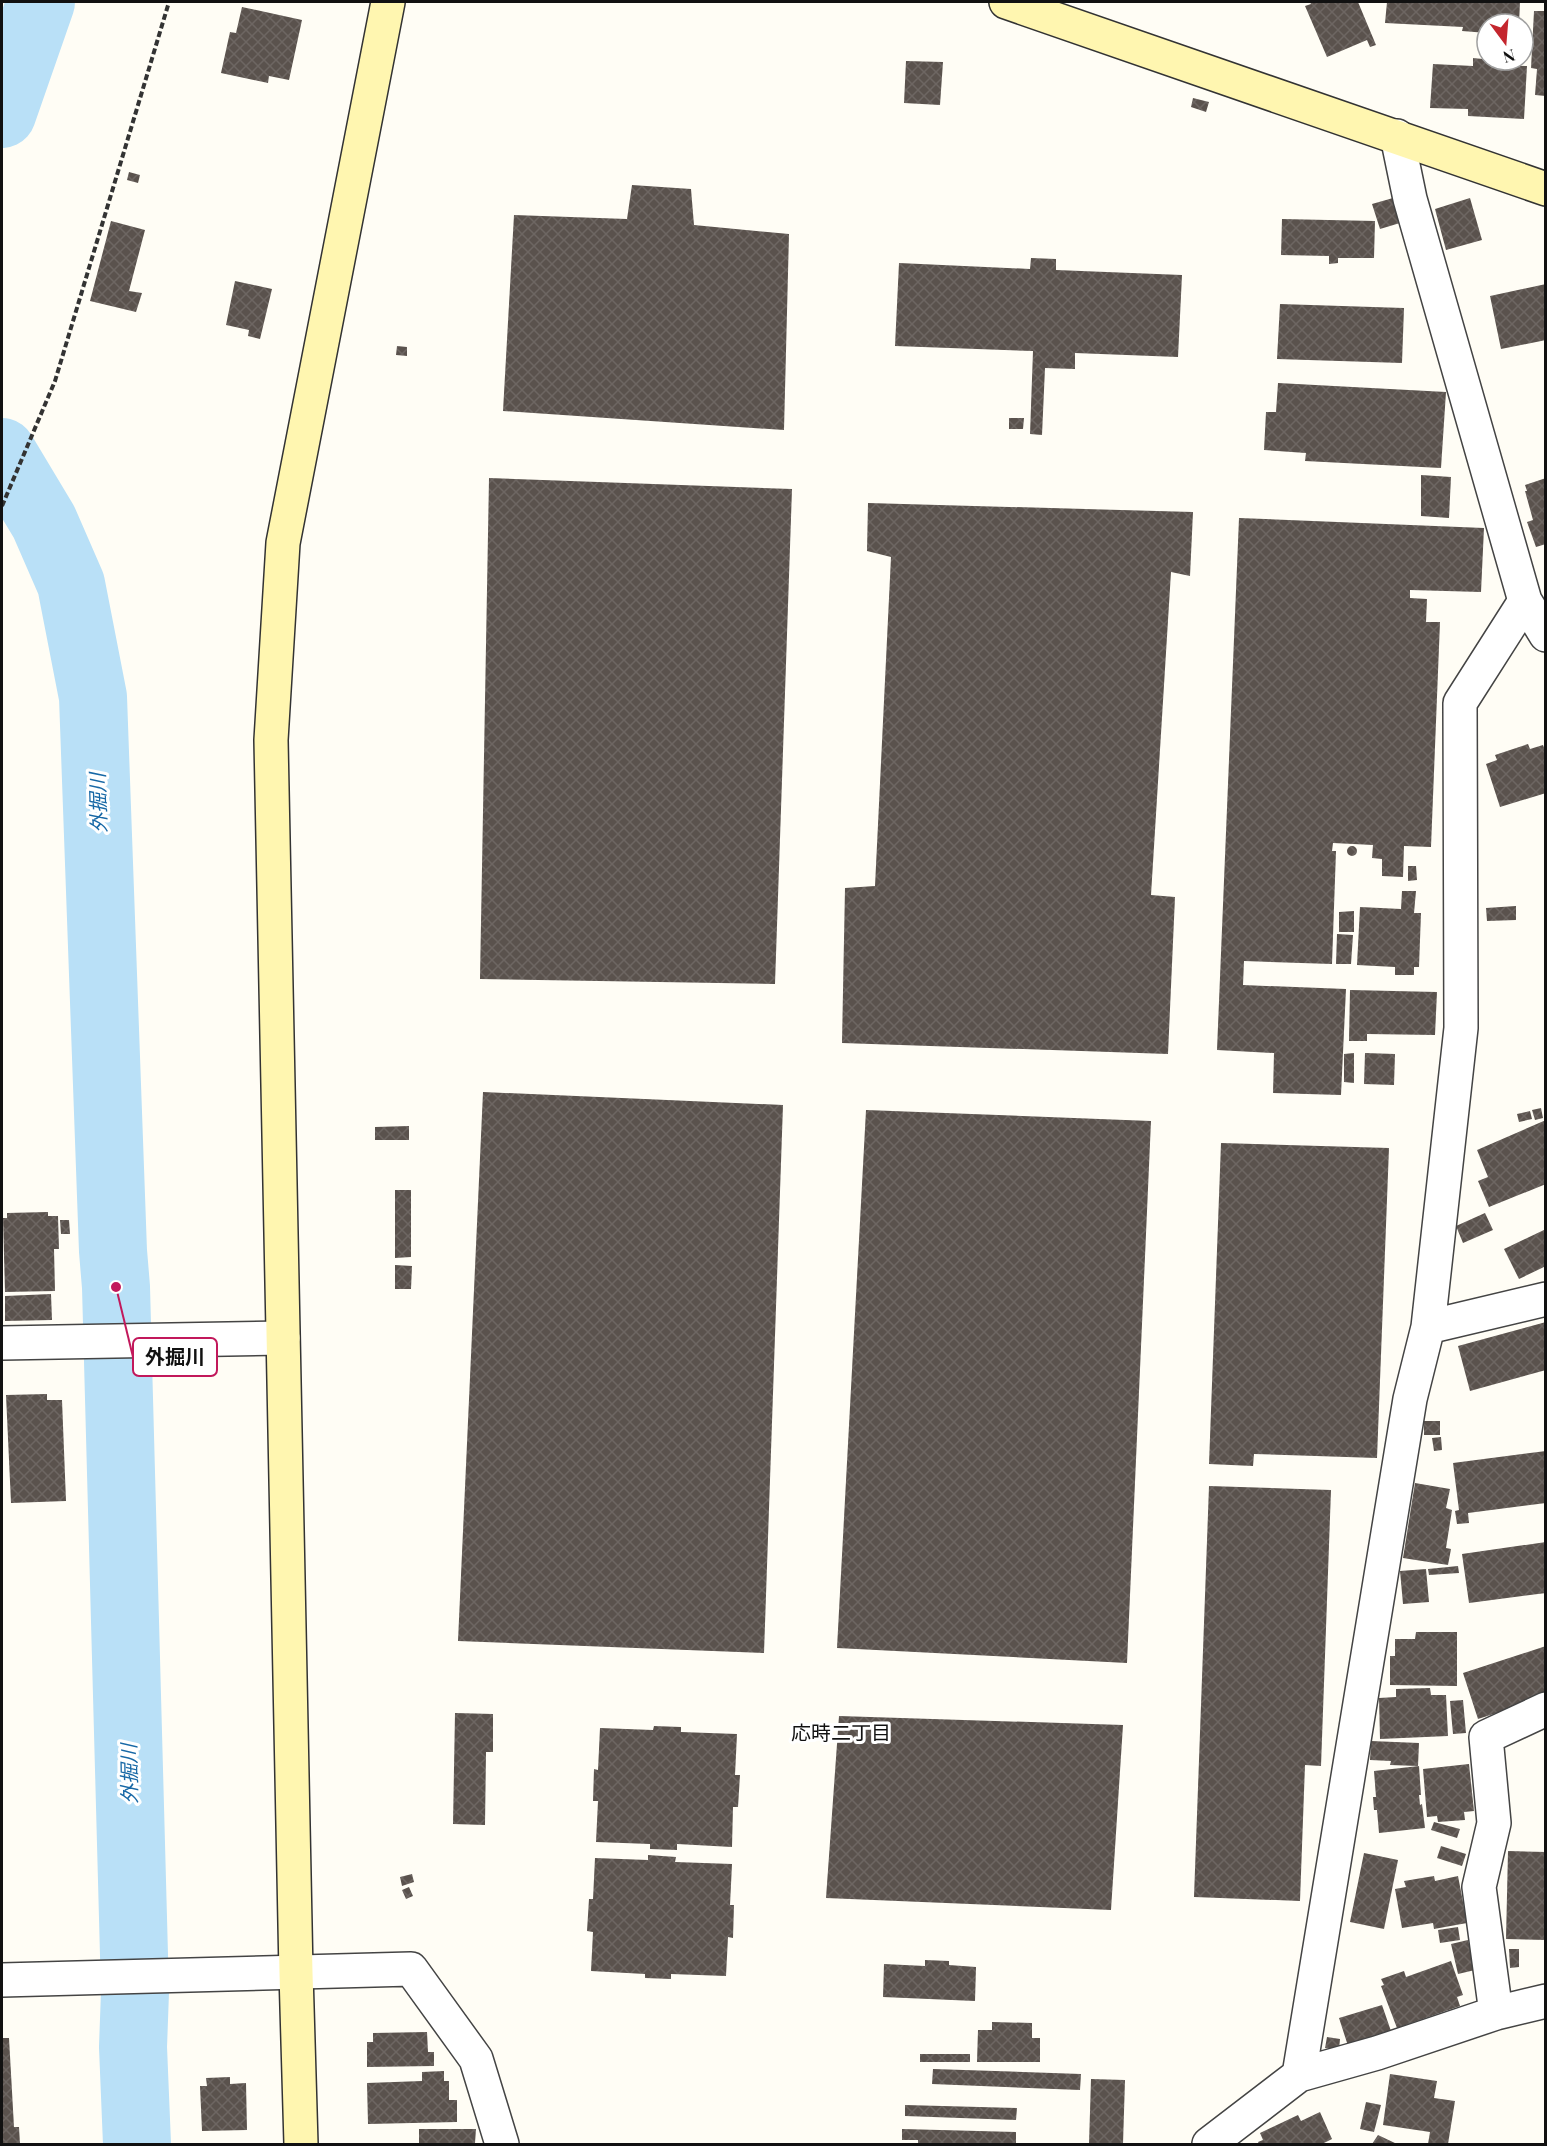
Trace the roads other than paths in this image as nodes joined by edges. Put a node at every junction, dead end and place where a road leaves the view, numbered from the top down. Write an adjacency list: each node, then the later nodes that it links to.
1 (388, 2): 9 (street)
2 (1006, 2): 3 (street)
3 (1397, 136): 4 (street); 5 (street)
4 (1545, 189)
5 (1525, 601): 6 (street); 8 (street)
6 (1545, 635)
7 (1545, 1299): 8 (street)
8 (1428, 1327): 16 (street)
9 (283, 1338): 10 (street); 12 (street)
10 (2, 1343)
11 (1545, 1709): 15 (street)
12 (296, 1973): 13 (street); 17 (street); 18 (street)
13 (2, 1980)
14 (1545, 2001): 15 (street)
15 (1497, 2013): 16 (street)
16 (1299, 2075): 19 (street)
17 (302, 2145)
18 (502, 2145)
19 (1209, 2145)

